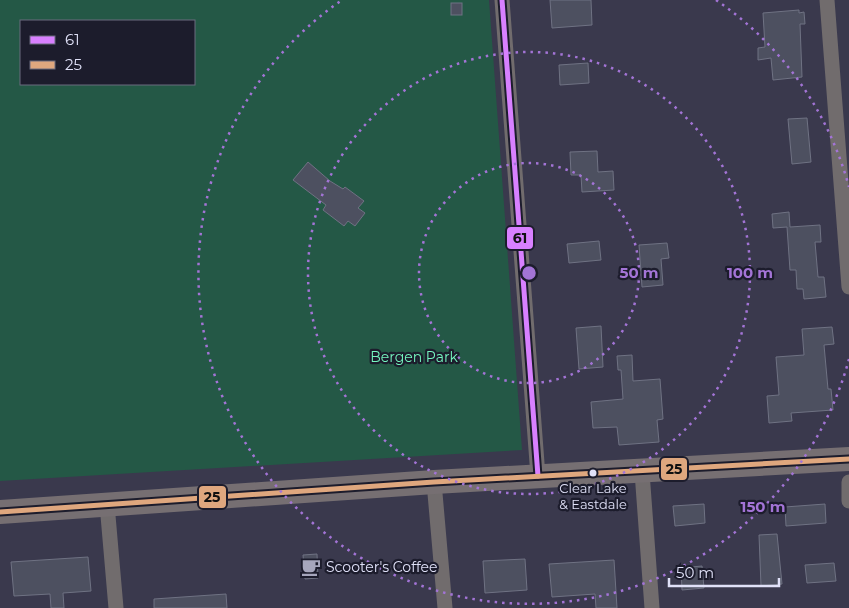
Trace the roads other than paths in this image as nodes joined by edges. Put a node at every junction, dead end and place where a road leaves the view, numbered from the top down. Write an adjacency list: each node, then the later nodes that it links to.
1 (502, 0): 6 (street)
2 (827, 0): 3 (street)
3 (849, 286)
4 (849, 459): 5 (main road)
5 (642, 472): 6 (main road); 14 (street)
6 (538, 476): 7 (main road)
7 (434, 482): 10 (main road); 13 (street)
8 (849, 482): 9 (street)
9 (849, 502)
10 (107, 504): 11 (main road); 12 (street)
11 (0, 512)
12 (116, 608)
13 (445, 608)
14 (652, 608)

